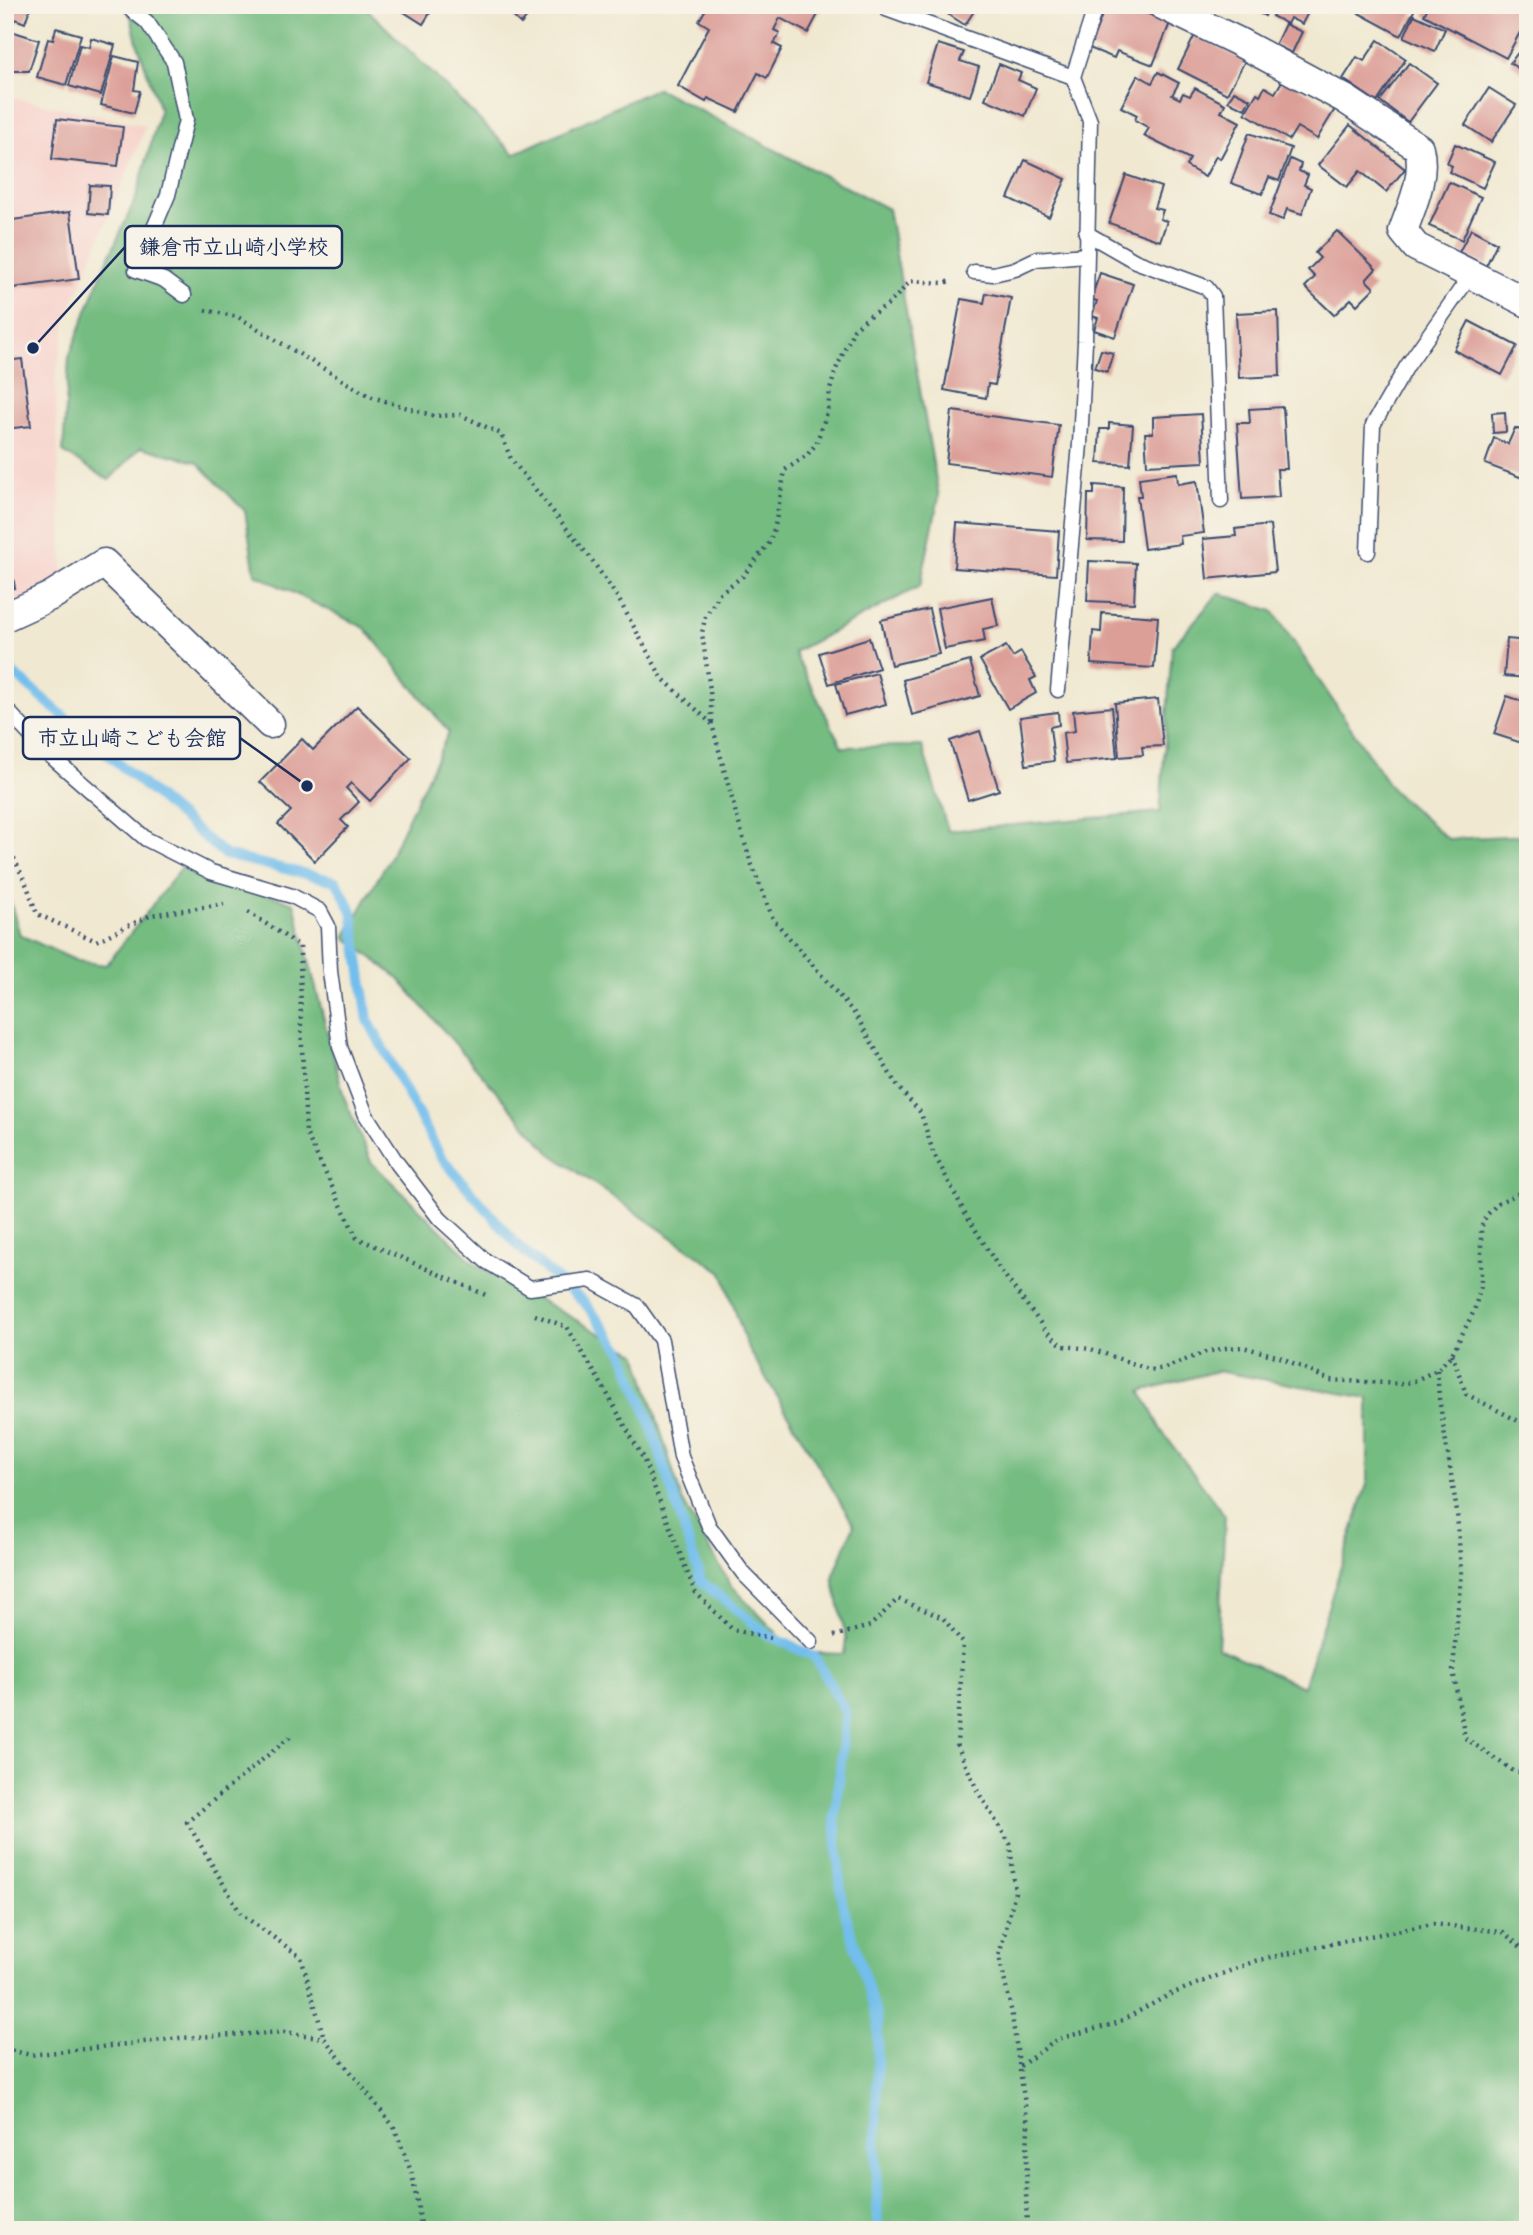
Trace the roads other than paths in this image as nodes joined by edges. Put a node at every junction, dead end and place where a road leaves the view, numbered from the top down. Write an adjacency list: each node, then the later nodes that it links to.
1 (125, 5): 10 (lane)
2 (1096, 5): 5 (lane)
3 (1162, 5): 9 (street)
4 (886, 9): 5 (lane)
5 (1073, 77): 6 (lane)
6 (1086, 233): 7 (lane); 12 (lane)
7 (1086, 255): 8 (lane); 15 (lane)
8 (974, 272)
9 (1470, 276): 11 (street); 13 (lane)
10 (184, 295)
11 (1528, 303)
12 (1221, 501)
13 (1368, 552)
14 (5, 617): 17 (street)
15 (1058, 690)
16 (5, 708): 18 (lane)
17 (270, 724)
18 (811, 1642)

